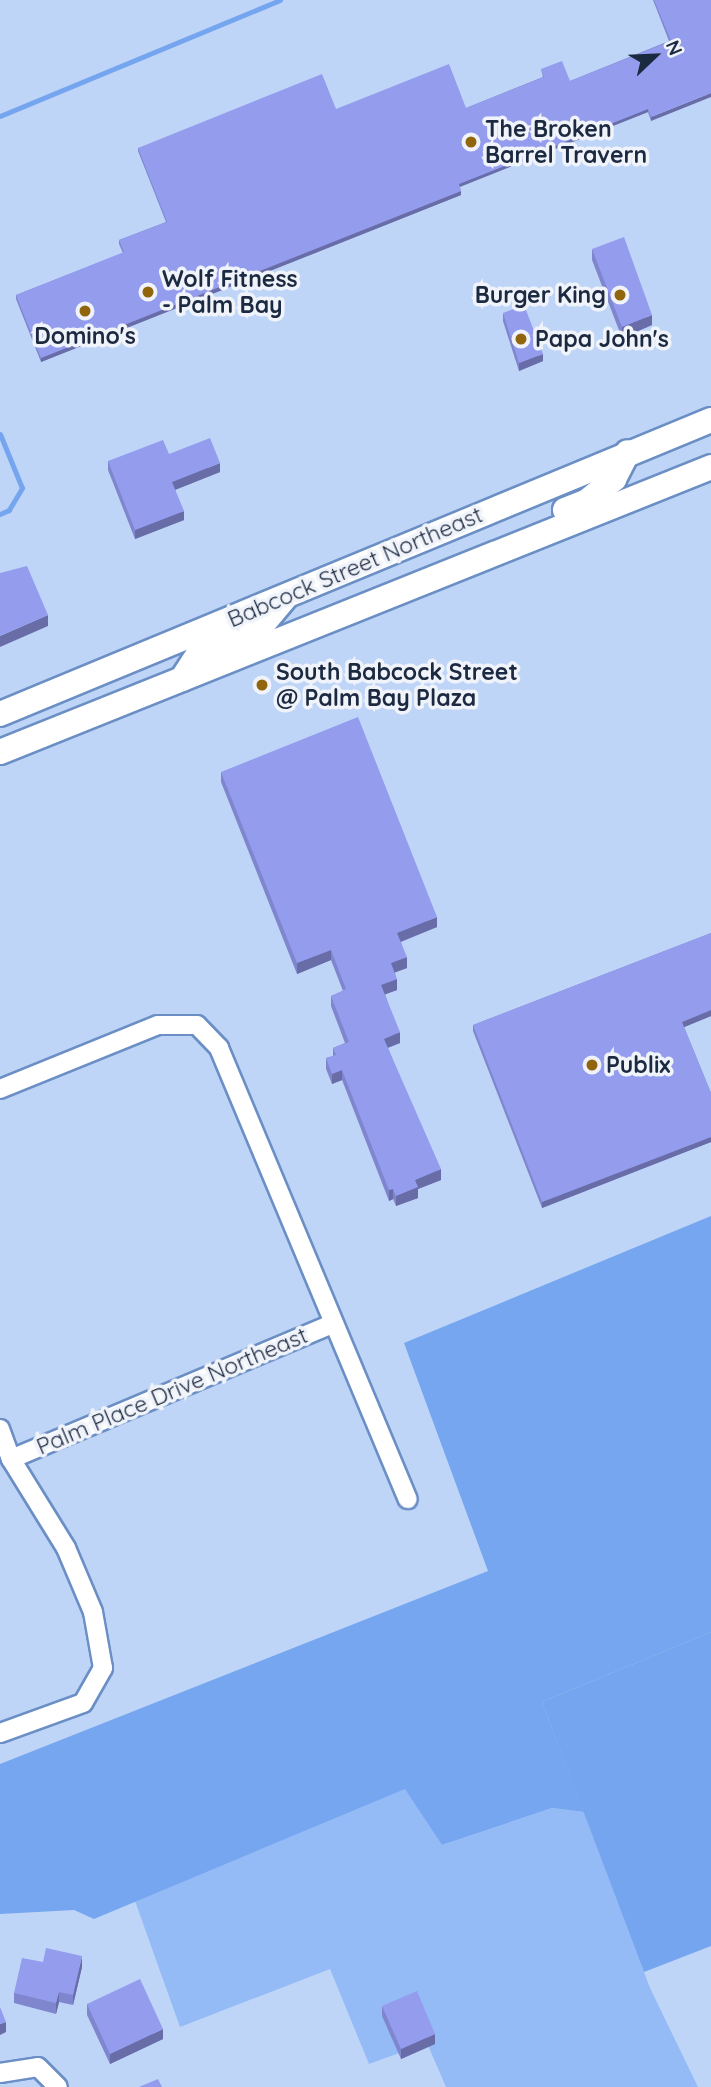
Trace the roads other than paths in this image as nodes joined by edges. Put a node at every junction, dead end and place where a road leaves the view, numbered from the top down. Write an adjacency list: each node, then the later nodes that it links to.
1 (711, 420): 2 (main road, Babcock Street Northeast)
2 (628, 452): 4 (main road); 5 (main road, Babcock Street Northeast)
3 (711, 467): 4 (main road, Babcock Street Northeast)
4 (477, 561): 7 (main road, Babcock Street Northeast)
5 (288, 595): 6 (main road, Babcock Street Northeast); 7 (main road)
6 (152, 652): 8 (main road, Babcock Street Northeast); 9 (main road)
7 (182, 679): 9 (main road, Babcock Street Northeast)
8 (0, 714)
9 (82, 720): 10 (main road, Babcock Street Northeast)
10 (0, 752)
11 (0, 1089): 12 (street, Palm Place Drive Northeast)
12 (334, 1322): 14 (street, Palm Place Drive Northeast); 15 (street, Palm Place Drive Northeast)
13 (0, 1429): 14 (street, Palm Place Drive Northeast)
14 (11, 1459): 16 (street, Palm Place Drive Northeast)
15 (408, 1499)
16 (0, 1733)
17 (0, 2073): 18 (street)
18 (58, 2087)

